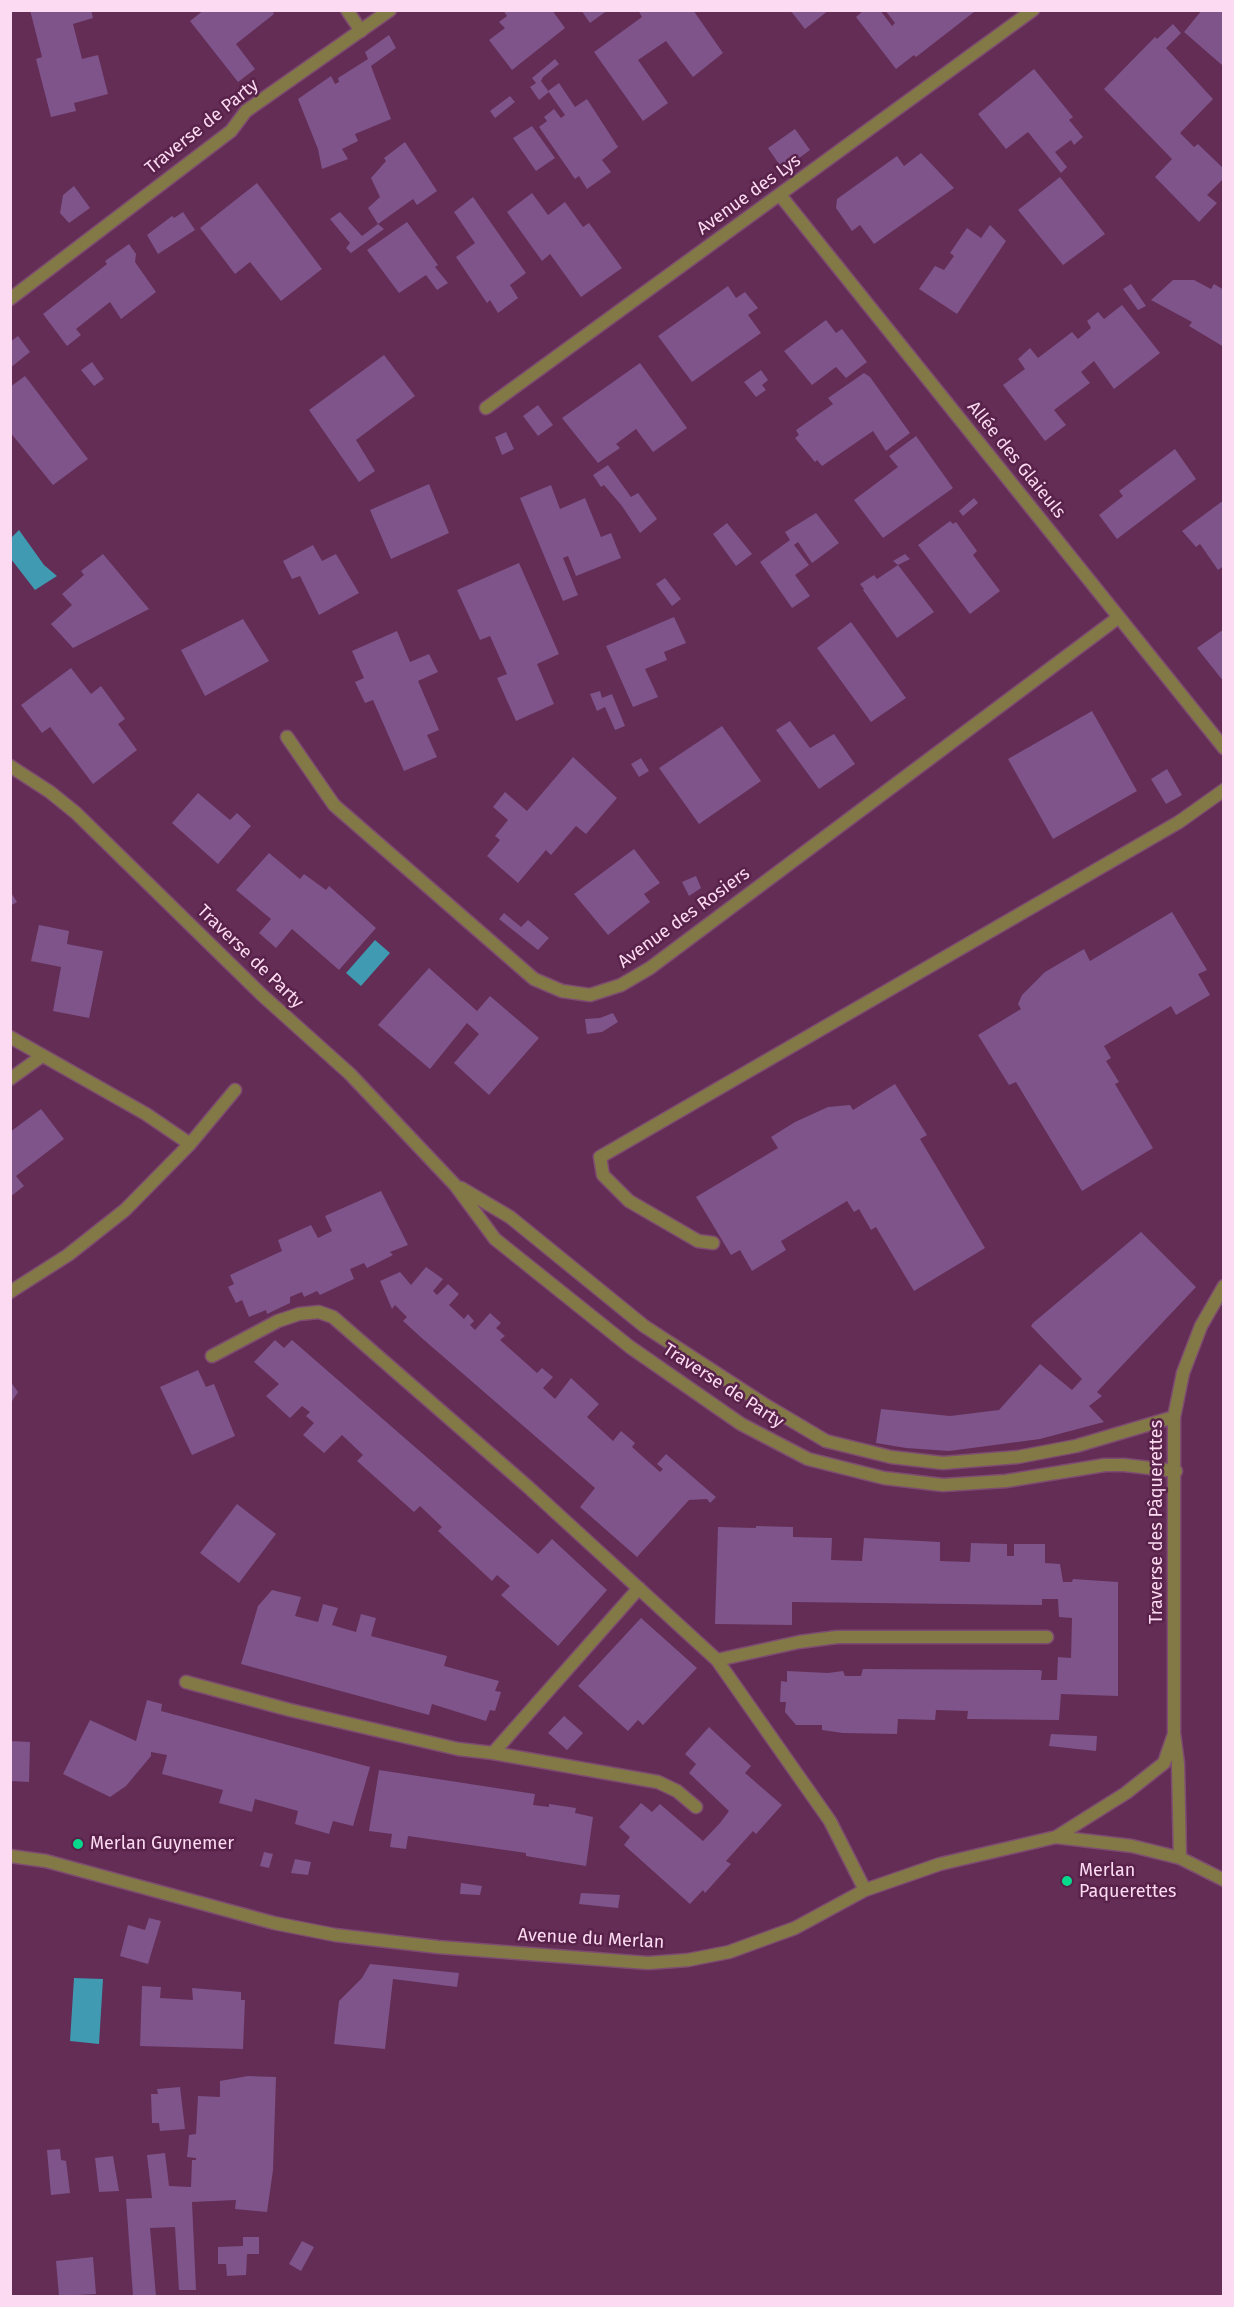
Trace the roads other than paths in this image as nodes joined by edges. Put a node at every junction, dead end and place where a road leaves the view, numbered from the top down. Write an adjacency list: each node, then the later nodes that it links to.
1 (347, 10): 4 (street)
2 (390, 10): 4 (street, Traverse de Party)
3 (1033, 10): 5 (street, Avenue des Lys)
4 (361, 31): 6 (street, Traverse de Party)
5 (780, 195): 7 (street, Avenue des Lys); 8 (street, Allée des Glaieuls)
6 (10, 299)
7 (486, 408)
8 (1119, 617): 9 (street, Avenue des Rosiers); 10 (street, Allée des Glaieuls)
9 (287, 737)
10 (1224, 748)
11 (10, 766): 18 (street, Traverse de Party)
12 (1224, 790): 19 (street)
13 (10, 1037): 14 (street)
14 (42, 1056): 15 (street); 17 (street)
15 (10, 1079)
16 (235, 1090): 17 (street)
17 (190, 1144): 21 (street)
18 (455, 1185): 23 (street, Traverse de Party); 24 (street, Traverse de Party)
19 (712, 1243)
20 (1224, 1286): 23 (street, Traverse des Pâquerettes)
21 (10, 1292)
22 (212, 1356): 25 (street)
23 (1174, 1417): 24 (street, Traverse des Pâquerettes)
24 (1176, 1471): 29 (street, Traverse des Pâquerettes)
25 (639, 1588): 27 (street); 30 (street)
26 (1047, 1637): 27 (street)
27 (717, 1659): 36 (street)
28 (186, 1682): 30 (street)
29 (1174, 1733): 32 (street); 34 (street)
30 (493, 1753): 31 (street)
31 (696, 1807)
32 (1056, 1837): 34 (street, Avenue du Merlan); 36 (street, Avenue du Merlan)
33 (10, 1856): 36 (street, Avenue du Merlan)
34 (1180, 1858): 35 (street, Avenue du Merlan)
35 (1224, 1880)
36 (865, 1890)

